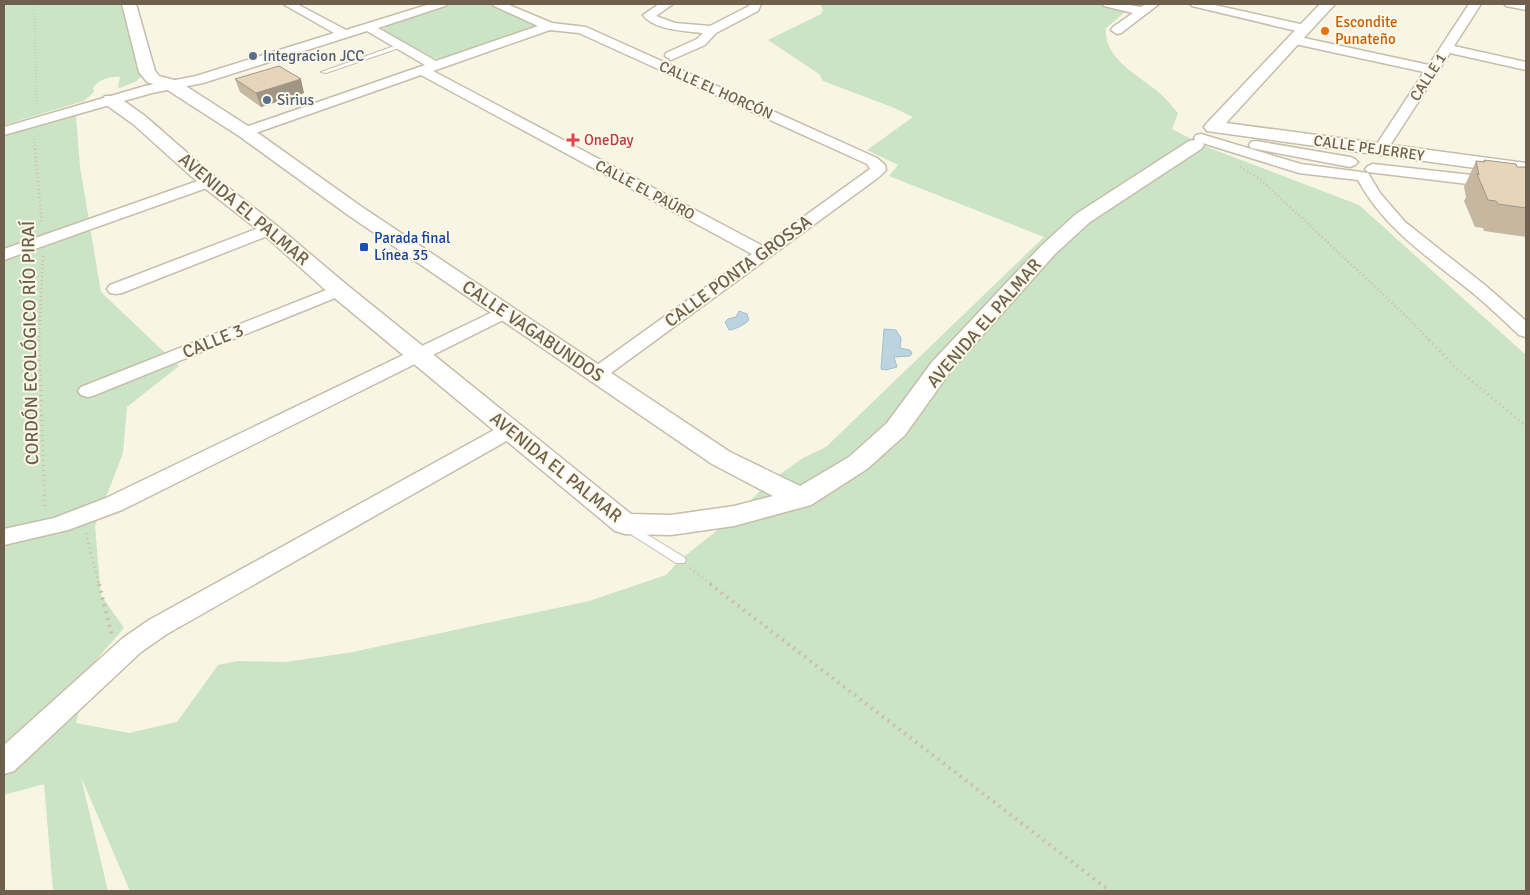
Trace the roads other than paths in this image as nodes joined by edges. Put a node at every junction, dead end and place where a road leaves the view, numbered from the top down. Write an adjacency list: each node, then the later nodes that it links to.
1 (129, 4): 27 (street)
2 (289, 4): 18 (street)
3 (440, 4): 15 (street)
4 (498, 4): 14 (street)
5 (667, 4): 16 (street)
6 (755, 4): 16 (street)
7 (1108, 4): 12 (street)
8 (1196, 4): 19 (street)
9 (1328, 4): 19 (street, AVENIDA EL PALMAR)
10 (1475, 4): 21 (street, CALLE 1)
11 (1510, 4): 13 (street)
12 (1148, 7): 17 (street)
13 (1526, 7)
14 (549, 26): 24 (street); 33 (street, CALLE EL HORCÓN)
15 (368, 27): 18 (street); 20 (street, CALLE EL PAÚRO)
16 (712, 30): 22 (street)
17 (1117, 30)
18 (344, 34): 27 (street)
19 (1300, 34): 25 (street); 31 (street, AVENIDA EL PALMAR)
20 (400, 46): 24 (street, CALLE EL PAÚRO); 26 (lane)
21 (1446, 48): 23 (street); 25 (street, CALLE 1)
22 (671, 56)
23 (1526, 66)
24 (430, 68): 30 (street); 39 (street, CALLE EL PAÚRO)
25 (1432, 70): 32 (street, CALLE 1)
26 (324, 72)
27 (172, 85): 28 (street); 30 (street, CALLE VAGABUNDOS)
28 (111, 100): 29 (street); 36 (street, AVENIDA EL PALMAR)
29 (4, 131)
30 (245, 132): 43 (street, CALLE VAGABUNDOS)
31 (1203, 136): 32 (street, CALLE PEJERREY); 35 (street); 35 (street); 49 (street, AVENIDA EL PALMAR)
32 (1380, 150): 34 (street, CALLE PEJERREY)
33 (878, 168): 39 (street, CALLE PONTA GROSSA)
34 (1526, 169)
35 (1364, 174): 37 (street); 44 (street)
36 (209, 182): 38 (street, AVENIDA EL PALMAR); 40 (street)
37 (1526, 186)
38 (269, 229): 41 (street); 42 (street, AVENIDA EL PALMAR)
39 (762, 253): 46 (street, CALLE PONTA GROSSA)
40 (4, 255)
41 (116, 289)
42 (339, 290): 45 (street, AVENIDA EL PALMAR); 47 (street, CALLE 3)
43 (505, 312): 45 (street); 46 (street, CALLE VAGABUNDOS)
44 (1526, 331)
45 (417, 355): 48 (street, AVENIDA EL PALMAR); 51 (street)
46 (597, 374): 49 (street, CALLE VAGABUNDOS)
47 (88, 391)
48 (510, 430): 50 (street, AVENIDA EL PALMAR); 53 (street)
49 (801, 498): 50 (street, AVENIDA EL PALMAR)
50 (624, 524): 52 (lane)
51 (4, 537)
52 (680, 560)
53 (4, 762)

